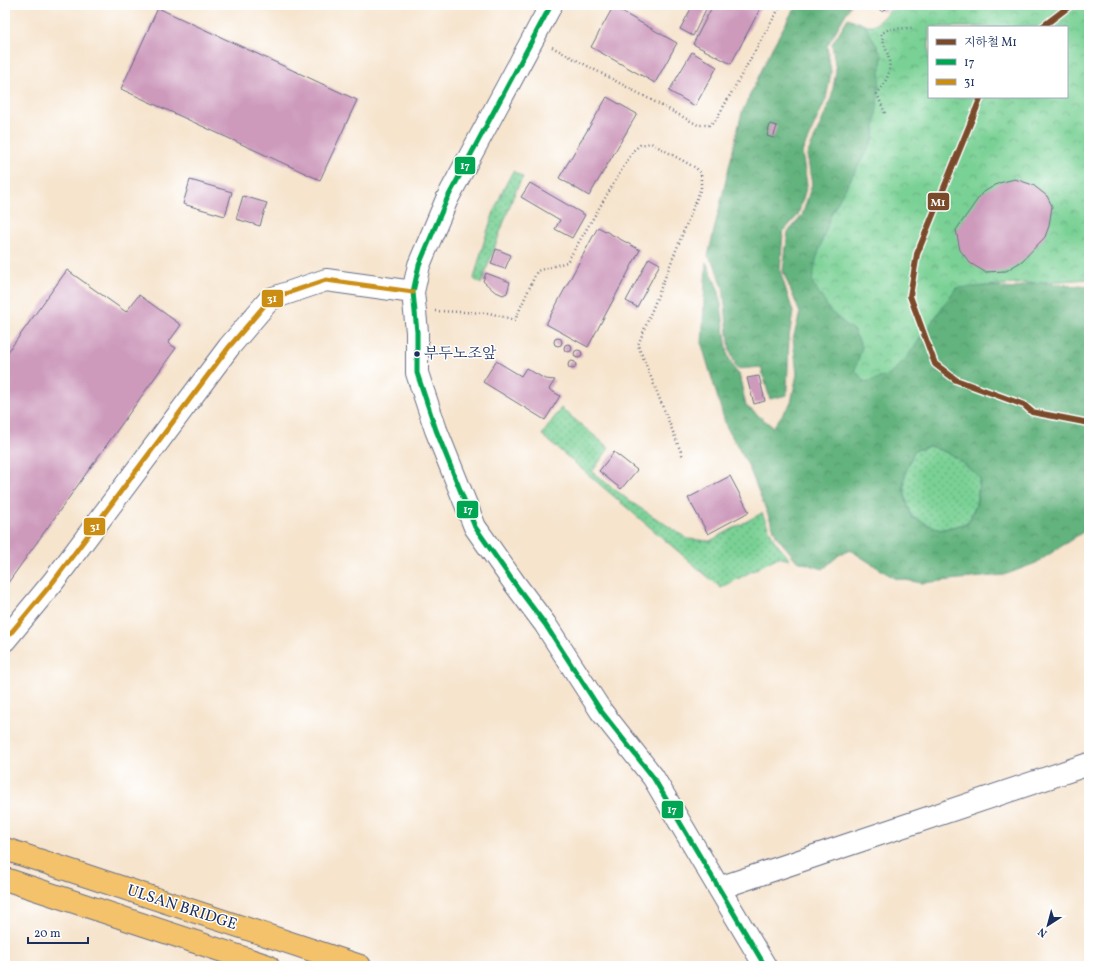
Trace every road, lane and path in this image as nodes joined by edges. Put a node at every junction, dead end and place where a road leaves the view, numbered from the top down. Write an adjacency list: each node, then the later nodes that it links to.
1 (551, 5): 4 (street)
2 (781, 5): 4 (path)
3 (912, 28): 5 (path)
4 (534, 37): 6 (street)
5 (885, 113)
6 (414, 301): 7 (path); 8 (street); 12 (street)
7 (683, 457)
8 (5, 640)
9 (1089, 764): 12 (street)
10 (5, 849): 14 (highway, ULSAN BRIDGE)
11 (5, 879): 13 (highway, ULSAN BRIDGE)
12 (719, 888): 15 (street)
13 (268, 966)
14 (360, 966)
15 (765, 966)

